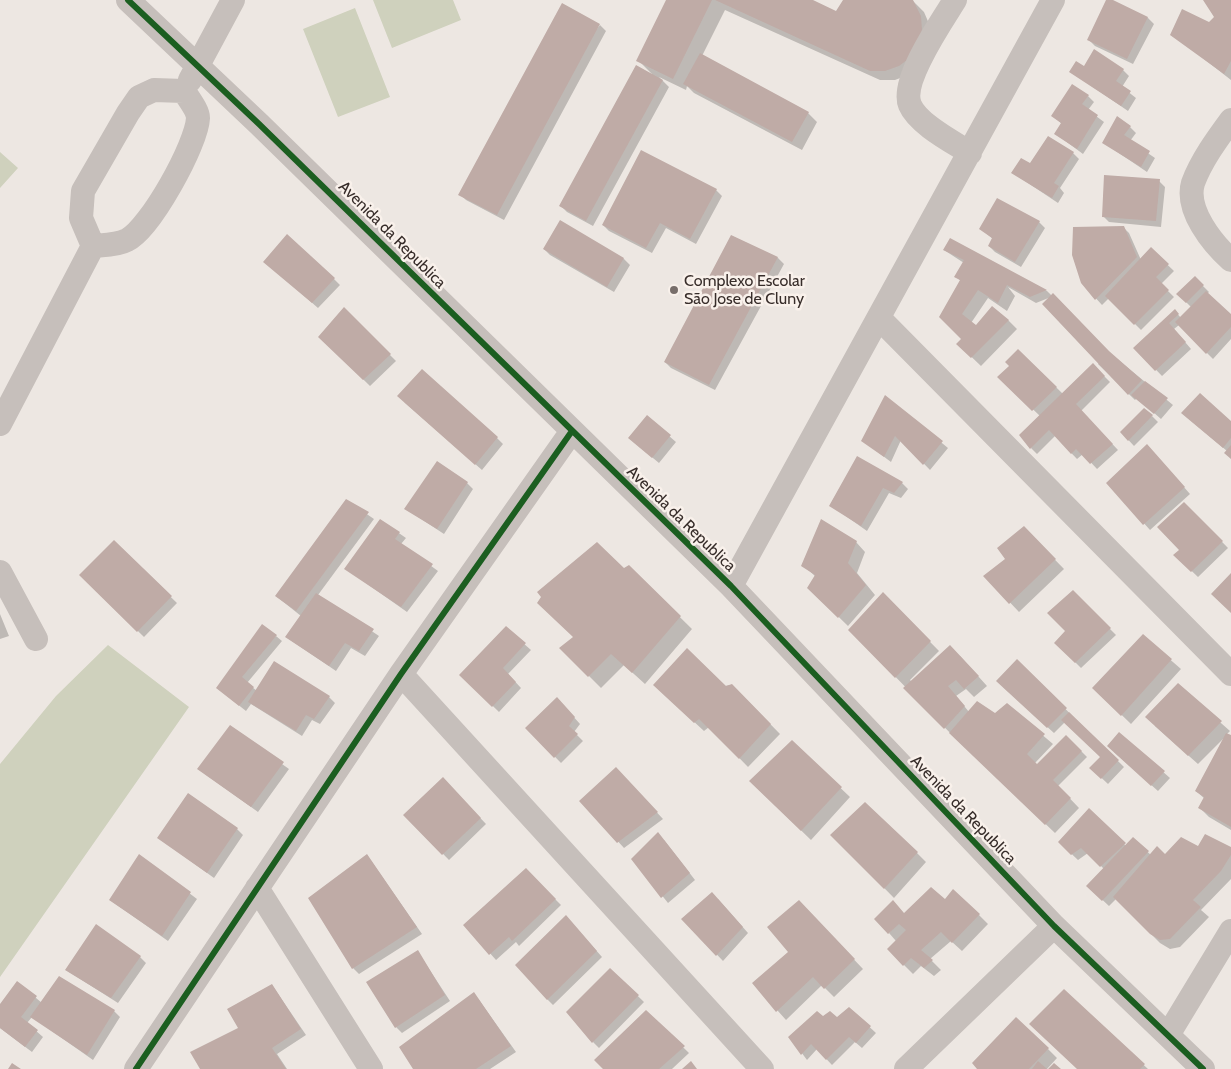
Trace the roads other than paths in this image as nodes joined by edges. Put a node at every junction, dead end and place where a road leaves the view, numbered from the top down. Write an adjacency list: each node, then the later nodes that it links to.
1 (128, 0): 5 (street, Avenida da Republica)
2 (233, 0): 5 (street)
3 (955, 0): 8 (street)
4 (1053, 0): 8 (street)
5 (199, 67): 6 (street); 13 (street, Avenida da Republica)
6 (184, 91): 9 (street); 9 (street)
7 (1231, 120): 10 (street)
8 (970, 153): 11 (street)
9 (92, 246): 12 (street)
10 (1231, 260)
11 (880, 319): 15 (street); 18 (street)
12 (0, 424)
13 (572, 432): 15 (street, Avenida da Republica); 17 (street)
14 (0, 572): 16 (street)
15 (731, 586): 20 (street, Avenida da Republica)
16 (36, 639)
17 (401, 674): 19 (street); 25 (street)
18 (1231, 674)
19 (257, 888): 23 (street); 24 (street)
20 (1054, 926): 22 (street, Avenida da Republica); 26 (street)
21 (1231, 931): 22 (street)
22 (1168, 1035): 27 (street, Avenida da Republica)
23 (136, 1069)
24 (371, 1069)
25 (762, 1069)
26 (906, 1069)
27 (1203, 1069)

